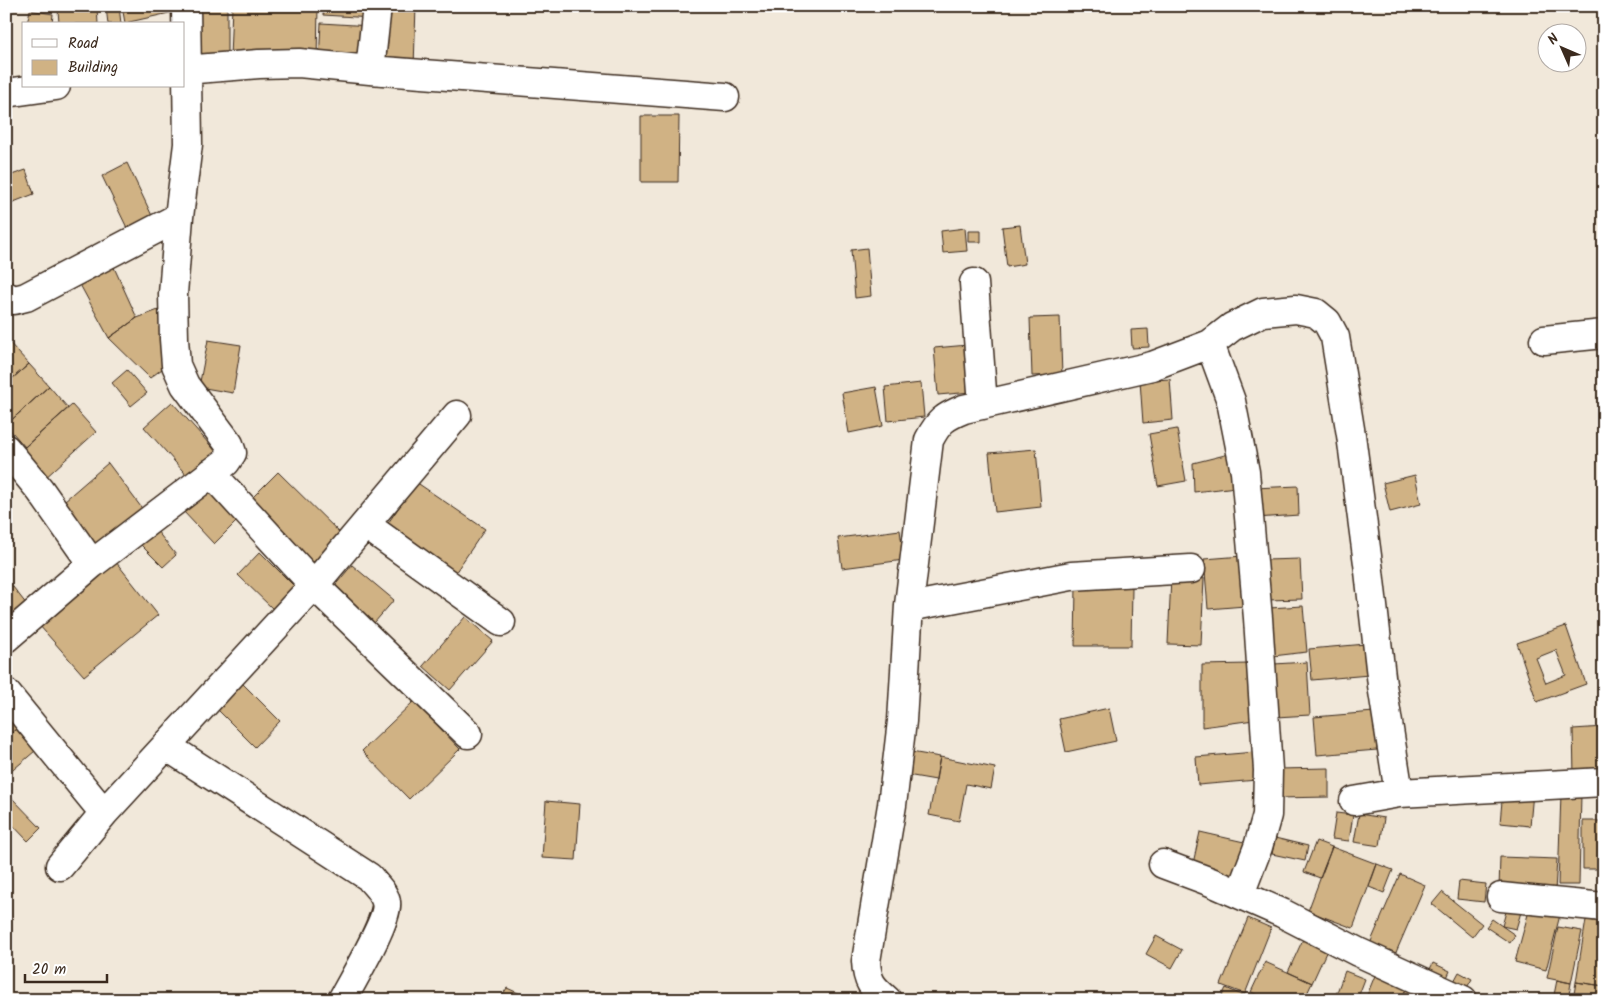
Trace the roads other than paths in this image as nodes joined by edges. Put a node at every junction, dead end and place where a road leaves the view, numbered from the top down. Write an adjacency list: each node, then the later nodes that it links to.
1 (186, 6): 3 (street)
2 (376, 6): 4 (street)
3 (185, 70): 4 (street); 8 (street)
4 (370, 70): 7 (street)
5 (39, 88): 6 (street)
6 (6, 92)
7 (725, 97)
8 (179, 217): 10 (street); 17 (street)
9 (974, 283): 14 (street)
10 (6, 296)
11 (1604, 334): 12 (street)
12 (1544, 340)
13 (1210, 344): 14 (street); 29 (street); 34 (street)
14 (983, 405): 22 (street)
15 (457, 415): 18 (street)
16 (6, 449): 19 (street)
17 (211, 474): 19 (street); 21 (street)
18 (366, 525): 21 (street); 23 (street)
19 (92, 564): 24 (street)
20 (1191, 569): 22 (street)
21 (314, 585): 26 (street); 27 (street)
22 (909, 608): 39 (street)
23 (501, 622)
24 (6, 638)
25 (6, 693): 31 (street)
26 (468, 734)
27 (166, 746): 31 (street); 38 (street)
28 (1604, 782): 29 (street)
29 (1399, 793): 30 (street)
30 (1354, 801)
31 (104, 813): 33 (street)
32 (1163, 864): 34 (street)
33 (60, 866)
34 (1240, 894): 37 (street)
35 (1501, 897): 36 (street)
36 (1604, 907)
37 (1453, 998)
38 (342, 1000)
39 (887, 1000)

